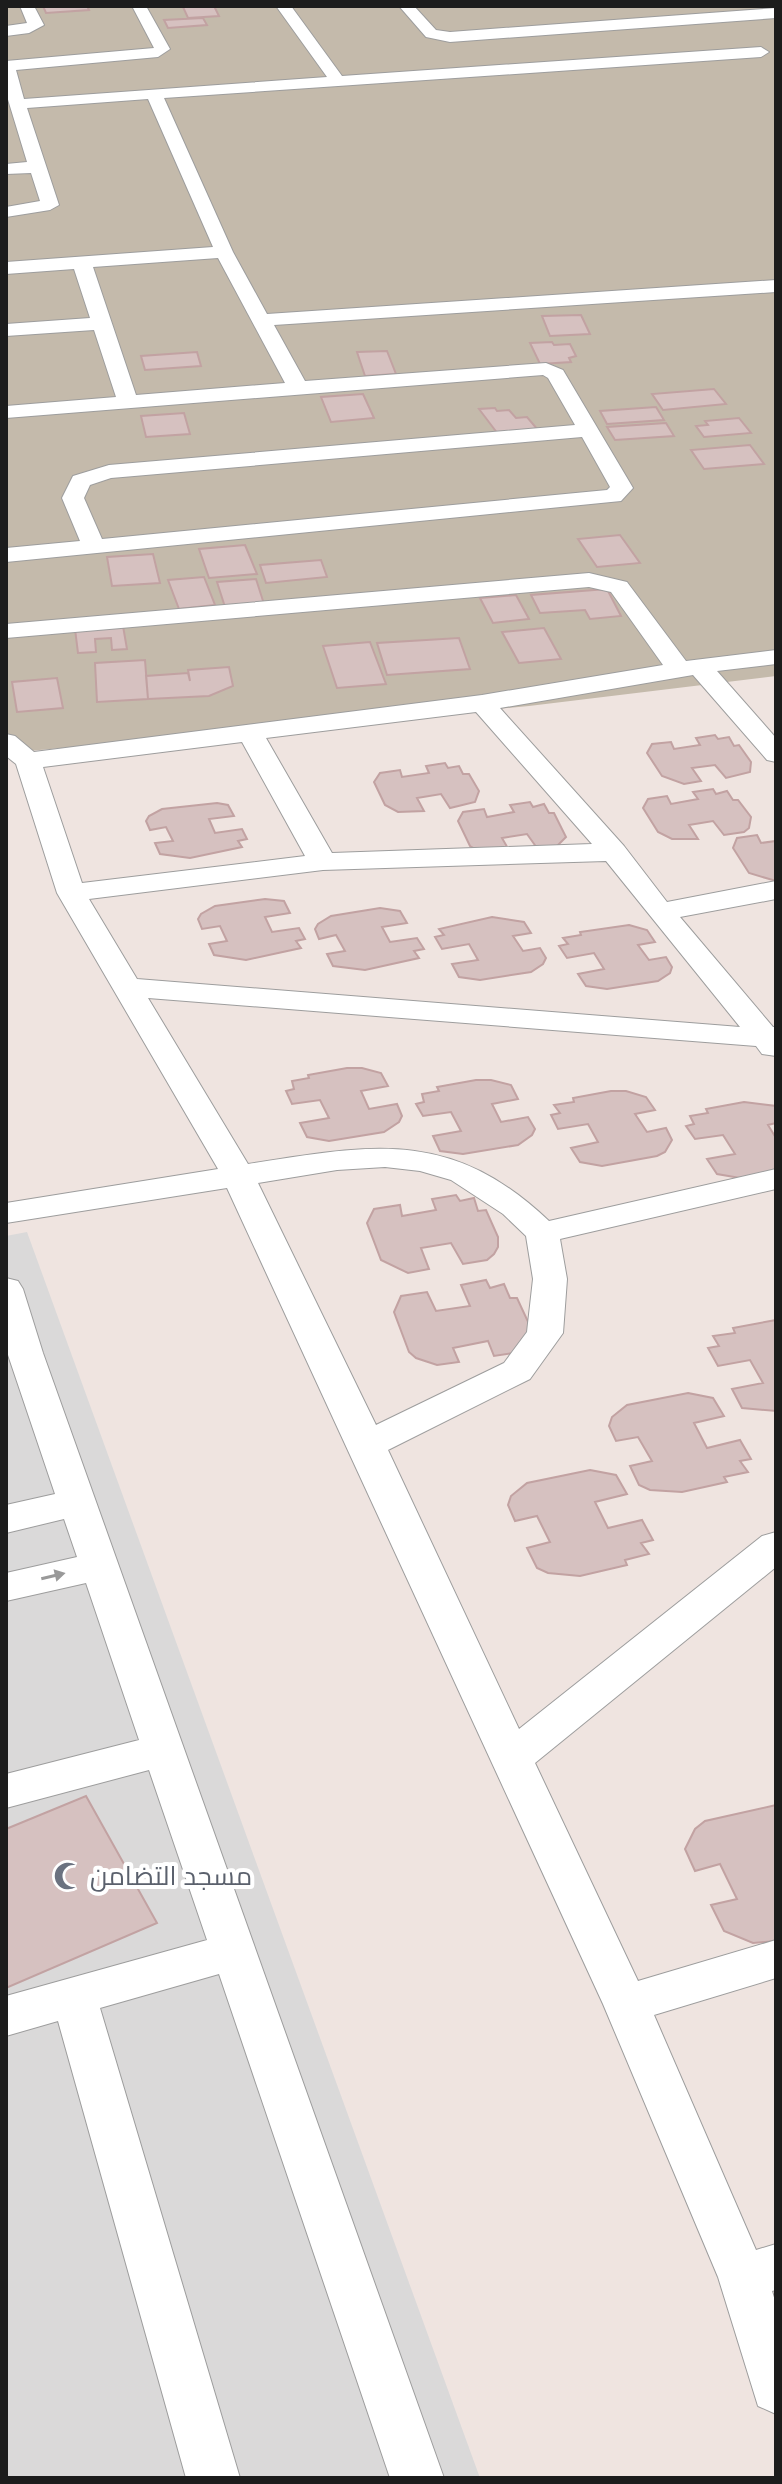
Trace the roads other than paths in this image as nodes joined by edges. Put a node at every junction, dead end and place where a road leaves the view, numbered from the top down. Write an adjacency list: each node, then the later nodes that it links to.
1 (27, 6): 7 (street)
2 (139, 6): 10 (street)
3 (283, 6): 11 (street)
4 (406, 6): 6 (street)
5 (776, 13): 6 (street)
6 (720, 16): 8 (street)
7 (6, 31)
8 (761, 52): 9 (street); 11 (street)
9 (776, 65)
10 (7, 66): 13 (street)
11 (338, 81): 12 (street)
12 (154, 94): 13 (street); 17 (street)
13 (17, 104): 14 (street)
14 (38, 167): 15 (street); 16 (street)
15 (6, 169)
16 (6, 212)
17 (224, 252): 18 (street); 21 (street)
18 (82, 263): 19 (street); 22 (street)
19 (6, 268)
20 (776, 286): 21 (street)
21 (260, 320): 24 (street)
22 (103, 323): 23 (street); 25 (street)
23 (6, 330)
24 (298, 388): 25 (street); 27 (street)
25 (128, 402): 26 (street)
26 (6, 412)
27 (588, 430): 28 (street); 28 (street)
28 (94, 546): 29 (street)
29 (6, 555)
30 (6, 631): 32 (street)
31 (776, 657): 32 (street)
32 (689, 668): 33 (street); 36 (street)
33 (482, 703): 34 (street); 37 (street)
34 (250, 733): 35 (street); 38 (street)
35 (17, 751): 40 (street)
36 (776, 754)
37 (614, 852): 38 (street); 41 (street)
38 (323, 862): 40 (street)
39 (776, 890): 41 (street)
40 (71, 893): 42 (street)
41 (660, 912): 43 (street)
42 (127, 987): 43 (street); 44 (street)
43 (773, 1042)
44 (238, 1175): 46 (street); 47 (street); 50 (street)
45 (776, 1179): 47 (street)
46 (6, 1213)
47 (542, 1233): 50 (street)
48 (6, 1289): 49 (street)
49 (16, 1355): 51 (street)
50 (367, 1445): 57 (street)
51 (78, 1502): 52 (street); 54 (street)
52 (6, 1519)
53 (776, 1546): 57 (street)
54 (99, 1566): 55 (street, one-way to 54); 56 (street)
55 (6, 1587)
56 (165, 1750): 58 (street); 59 (street)
57 (512, 1758): 62 (street)
58 (6, 1791)
59 (235, 1951): 61 (street); 67 (street)
60 (776, 1959): 62 (street)
61 (74, 1996): 63 (street); 66 (street)
62 (626, 2004): 64 (street)
63 (6, 2016)
64 (760, 2272): 65 (street)
65 (776, 2389)
66 (213, 2478)
67 (417, 2478)

